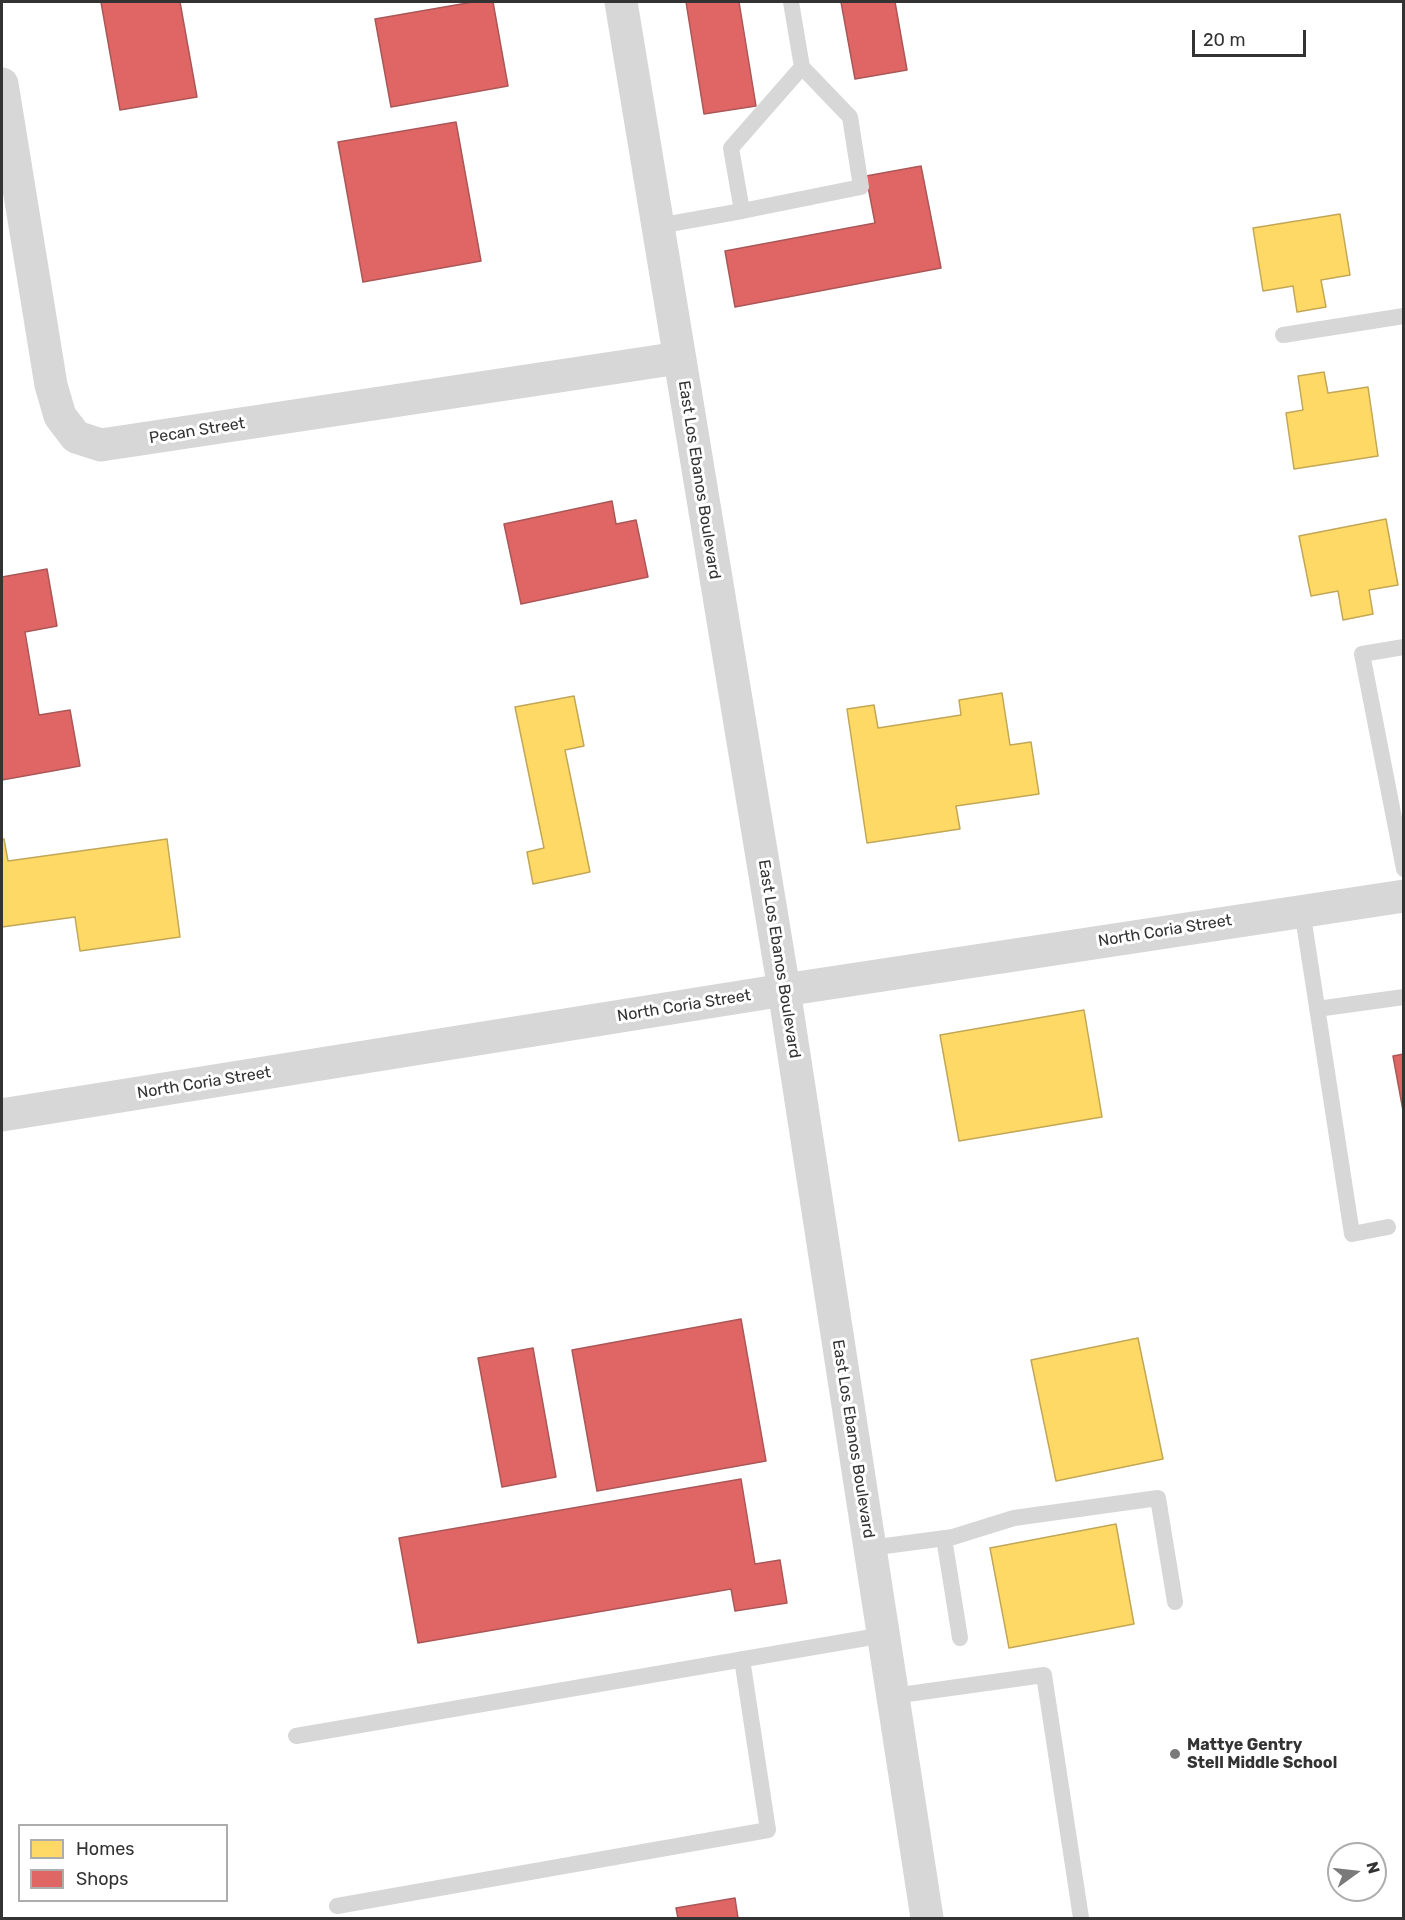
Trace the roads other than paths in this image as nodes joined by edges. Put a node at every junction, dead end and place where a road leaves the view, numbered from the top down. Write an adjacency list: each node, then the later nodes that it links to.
1 (621, 2): 6 (street, East Los Ebanos Boulevard)
2 (791, 2): 3 (lane)
3 (802, 67): 5 (lane); 5 (lane)
4 (2, 84): 9 (street, Pecan Street)
5 (741, 211): 6 (lane)
6 (658, 226): 9 (street, East Los Ebanos Boulevard)
7 (1404, 316): 8 (lane)
8 (1283, 335)
9 (679, 358): 14 (street, East Los Ebanos Boulevard)
10 (1404, 647): 11 (lane)
11 (1404, 870)
12 (1404, 896): 13 (street, North Coria Street)
13 (1302, 910): 14 (street, North Coria Street); 16 (lane)
14 (784, 990): 17 (street, North Coria Street); 20 (street, East Los Ebanos Boulevard)
15 (1404, 997): 16 (lane)
16 (1317, 1010): 18 (lane)
17 (2, 1115)
18 (1388, 1227)
19 (944, 1538): 20 (lane); 21 (lane); 23 (lane)
20 (870, 1548): 22 (street, East Los Ebanos Boulevard)
21 (1175, 1602)
22 (884, 1635): 24 (lane); 25 (street, East Los Ebanos Boulevard)
23 (960, 1638)
24 (742, 1659): 26 (lane); 27 (lane)
25 (893, 1696): 28 (street, East Los Ebanos Boulevard); 29 (lane)
26 (296, 1736)
27 (337, 1906)
28 (927, 1918)
29 (1081, 1918)

